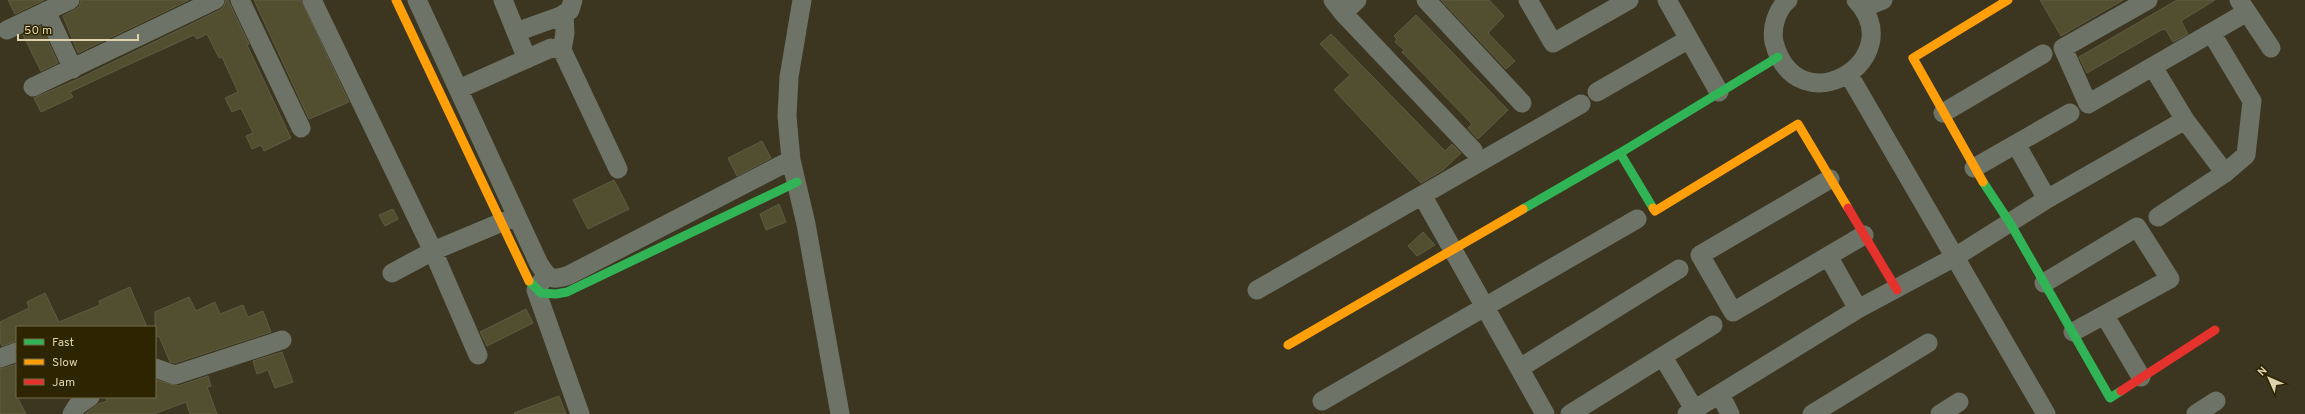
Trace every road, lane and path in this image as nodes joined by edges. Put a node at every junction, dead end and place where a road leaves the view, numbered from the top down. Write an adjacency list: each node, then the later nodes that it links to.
1 (70, 0): 22 (street)
2 (215, 0): 33 (street)
3 (240, 0): 44 (street)
4 (312, 0): 64 (street)
5 (396, 0): 60 (street)
6 (417, 0): 36 (street)
7 (503, 0): 24 (street)
8 (802, 0): 48 (street)
9 (1426, 0): 39 (street)
10 (1528, 0): 19 (street)
11 (1629, 0): 19 (street)
12 (1667, 0): 26 (street)
13 (1788, 0): 30 (street)
14 (1881, 0): 18 (street)
15 (2008, 0): 41 (street)
16 (2148, 0): 32 (street)
17 (1344, 4): 46 (street)
18 (1859, 4): 34 (street)
19 (1605, 6)
20 (2243, 6): 25 (street); 27 (street)
21 (568, 7): 24 (street); 28 (street)
22 (46, 12): 23 (street); 33 (street)
23 (7, 30)
24 (516, 32): 31 (street)
25 (2212, 34): 32 (street); 51 (street)
26 (1689, 39): 37 (street); 38 (street)
27 (2271, 48)
28 (562, 50): 31 (street); 49 (street)
29 (2043, 54): 41 (street)
30 (1778, 57): 34 (street); 38 (street)
31 (527, 59): 36 (street)
32 (2153, 67): 43 (street)
33 (73, 69): 35 (street)
34 (1849, 75): 66 (street)
35 (33, 87)
36 (459, 89): 56 (street)
37 (1597, 92)
38 (1719, 92): 47 (street)
39 (1522, 103)
40 (1581, 104): 54 (street)
41 (1944, 113): 50 (street)
42 (2070, 113): 45 (street)
43 (2185, 120): 51 (street); 55 (street)
44 (301, 128)
45 (2016, 144): 50 (street); 55 (street)
46 (1473, 150)
47 (1620, 153): 52 (street); 63 (street)
48 (792, 160): 53 (street); 62 (street)
49 (618, 168)
50 (1974, 168): 59 (street)
51 (2225, 173): 57 (street)
52 (1830, 178): 61 (street); 65 (street)
53 (797, 182): 62 (street); 97 (street)
54 (1422, 195): 63 (street); 71 (street)
55 (2047, 199): 59 (street)
56 (518, 216): 60 (street); 69 (street)
57 (2158, 217)
58 (1637, 220): 73 (street)
59 (2010, 223): 66 (street); 70 (street)
60 (500, 224): 64 (street); 69 (street)
61 (1864, 235): 65 (street); 72 (street)
62 (633, 250): 69 (street)
63 (1453, 250): 73 (street); 81 (street)
64 (433, 251): 68 (street); 83 (street)
65 (1828, 256): 74 (street)
66 (1955, 257): 72 (street); 103 (street)
67 (1678, 269): 87 (street)
68 (392, 273)
69 (542, 283): 96 (street)
70 (2044, 283): 75 (street); 78 (street)
71 (1257, 290)
72 (1896, 290): 74 (street)
73 (1486, 306): 87 (street); 91 (street)
74 (1858, 309): 89 (street)
75 (2105, 316): 78 (street); 88 (street)
76 (1714, 326): 84 (street)
77 (2215, 330): 88 (street)
78 (2073, 332): 88 (street)
79 (282, 340): 86 (street)
80 (1928, 343): 101 (street)
81 (1288, 345)
82 (16, 352): 85 (street)
83 (478, 355)
84 (1663, 357): 94 (street); 99 (street)
85 (0, 358)
86 (156, 368)
87 (1520, 368): 98 (street)
88 (2140, 377)
89 (1720, 394): 94 (street); 100 (street)
90 (89, 398): 95 (street)
91 (1322, 401)
92 (2216, 401): 104 (street)
93 (1959, 402): 102 (street)
94 (1691, 412)
95 (72, 414)
96 (580, 414)
97 (840, 414)
98 (1545, 414)
99 (1570, 414)
100 (1730, 414)
101 (1812, 414)
102 (1940, 414)
103 (2046, 414)
104 (2196, 414)

